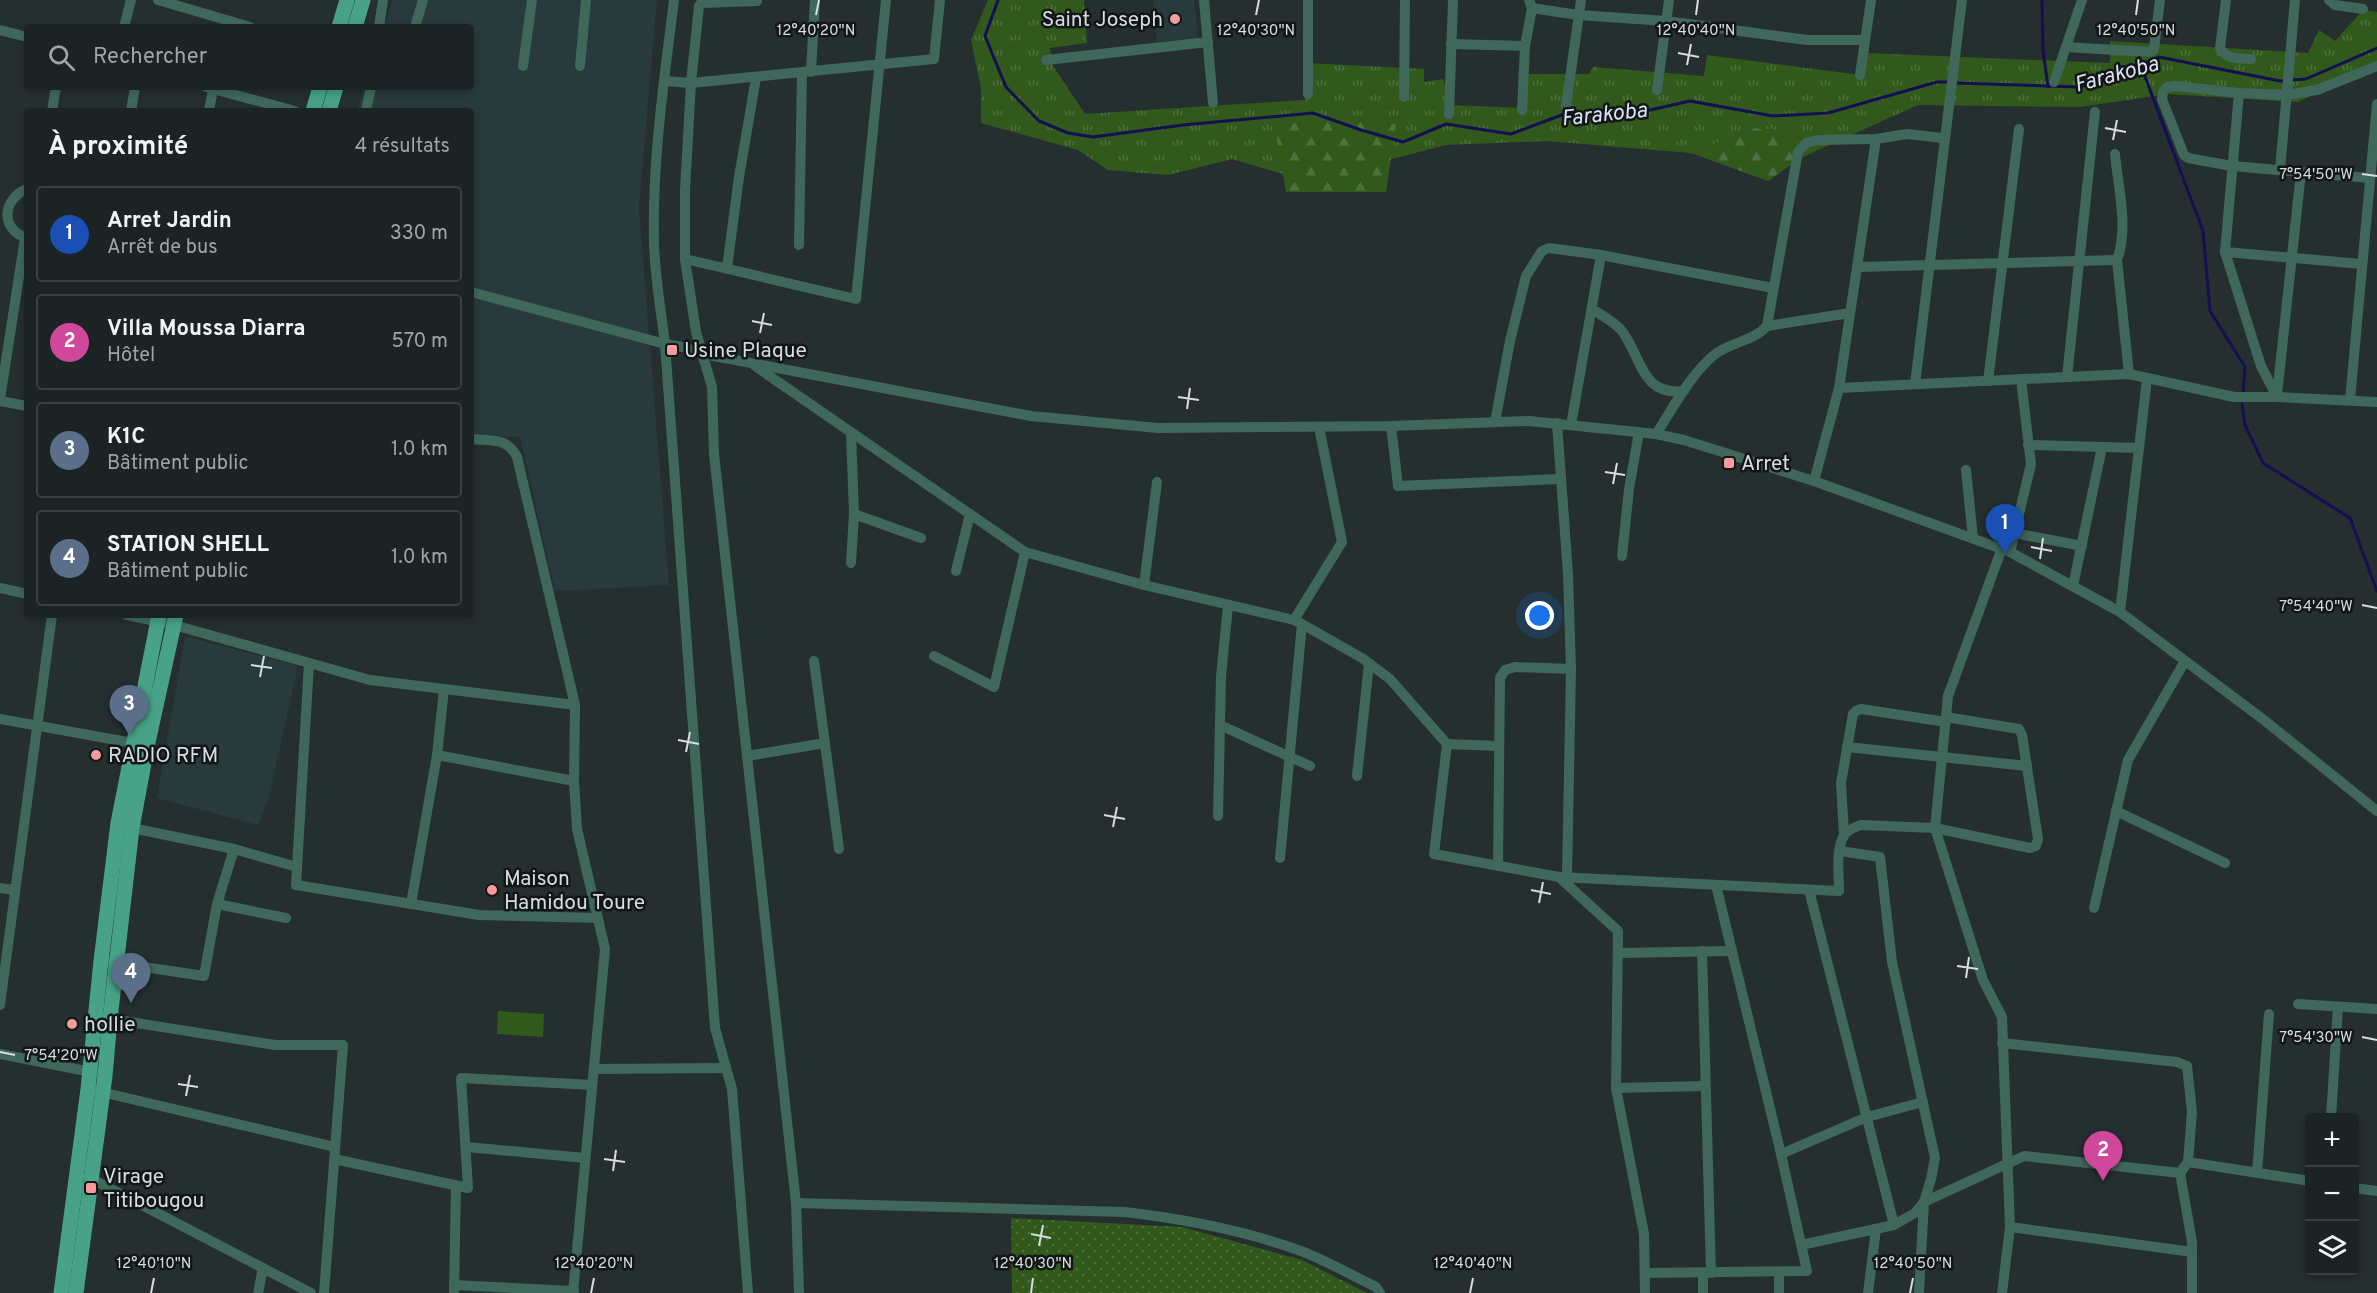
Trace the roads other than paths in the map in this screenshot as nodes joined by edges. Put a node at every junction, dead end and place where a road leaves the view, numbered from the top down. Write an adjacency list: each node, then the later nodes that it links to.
1 (131, 0): 31 (street)
2 (158, 0): 32 (street)
3 (347, 0): 33 (main road)
4 (363, 0): 34 (main road)
5 (383, 0): 35 (street)
6 (423, 0): 36 (street)
7 (532, 0): 47 (street)
8 (586, 0): 48 (street)
9 (674, 0): 53 (street)
10 (815, 0): 50 (street)
11 (886, 0): 46 (street)
12 (940, 0): 46 (street)
13 (1204, 0): 40 (street)
14 (1308, 0): 66 (street)
15 (1405, 0): 67 (street)
16 (1453, 0): 41 (street)
17 (1581, 0): 29 (street)
18 (1669, 0): 30 (street)
19 (1871, 0): 39 (street)
20 (1962, 0): 83 (street)
21 (2082, 0): 43 (street)
22 (2160, 0): 43 (street)
23 (2226, 0): 44 (street)
24 (2295, 0): 64 (street)
25 (2329, 0): 28 (street)
26 (757, 1): 55 (street)
27 (1530, 4): 29 (street); 42 (street)
28 (2363, 9)
29 (1578, 15): 30 (street); 70 (street)
30 (1666, 21): 39 (street); 63 (street)
31 (125, 24)
32 (240, 24)
33 (340, 24)
34 (356, 24)
35 (379, 24)
36 (416, 24)
37 (0, 30): 38 (street)
38 (24, 36)
39 (1865, 40): 51 (street)
40 (1208, 42): 45 (street); 68 (street)
41 (1451, 44): 42 (street); 80 (street)
42 (1525, 46): 78 (street)
43 (2066, 47): 54 (street)
44 (2251, 59)
45 (1046, 60)
46 (879, 65): 50 (street); 107 (street)
47 (523, 66)
48 (580, 66)
49 (2377, 66): 64 (street)
50 (806, 72): 52 (street); 95 (street)
51 (1860, 75)
52 (756, 78): 55 (street); 107 (street)
53 (664, 81): 55 (street); 114 (street)
54 (2054, 82)
55 (691, 83): 100 (street)
56 (56, 90): 71 (street)
57 (134, 90): 72 (street)
58 (210, 90): 73 (street)
59 (217, 90): 74 (street)
60 (319, 90): 75 (main road)
61 (335, 90): 76 (main road)
62 (370, 90): 77 (street)
63 (1657, 90)
64 (2287, 92): 65 (street); 86 (street)
65 (2239, 93): 85 (street); 85 (street)
66 (1308, 94)
67 (1404, 97)
68 (1213, 103)
69 (2377, 104): 88 (street)
70 (1566, 106)
71 (52, 108)
72 (132, 108)
73 (209, 108)
74 (284, 108)
75 (314, 108)
76 (330, 108)
77 (367, 108)
78 (1522, 110)
79 (2095, 112): 102 (street)
80 (1449, 114)
81 (2019, 129): 103 (street)
82 (1876, 138): 83 (street); 106 (street); 108 (street)
83 (1943, 138): 105 (street)
84 (2115, 153): 101 (street)
85 (2232, 166): 86 (street); 97 (street)
86 (2280, 170): 87 (street)
87 (2301, 172): 88 (street); 99 (street)
88 (2370, 178): 92 (street)
89 (24, 190): 90 (street)
90 (5, 201): 91 (street)
91 (3, 216): 94 (street)
92 (2365, 232): 93 (street); 104 (street)
93 (2377, 234)
94 (24, 237)
95 (799, 245)
96 (24, 248): 113 (street)
97 (2224, 252): 99 (street); 125 (street)
98 (1601, 255): 108 (street); 110 (street); 130 (street)
99 (2291, 258): 104 (street); 125 (street)
100 (685, 259): 107 (street); 115 (street)
101 (2116, 260): 102 (street); 117 (street)
102 (2079, 261): 103 (street); 118 (street)
103 (2003, 263): 105 (street); 121 (street)
104 (2362, 264): 127 (street)
105 (1929, 266): 106 (street); 122 (street)
106 (1857, 267): 111 (street)
107 (727, 268)
108 (1773, 288): 112 (street)
109 (474, 293): 114 (street)
110 (1592, 309): 124 (street); 132 (street)
111 (1850, 313): 112 (street); 123 (street)
112 (1767, 326): 124 (street)
113 (5, 338): 126 (street)
114 (665, 344): 115 (street); 227 (street)
115 (703, 354): 116 (street); 185 (street)
116 (752, 364): 134 (street); 136 (street)
117 (2129, 374): 118 (street); 120 (street)
118 (2067, 377): 119 (street)
119 (2021, 379): 121 (street); 139 (street)
120 (2147, 379): 125 (street); 141 (street)
121 (1989, 381): 122 (street)
122 (1915, 384): 123 (street)
123 (1839, 388): 144 (street)
124 (1684, 391): 137 (street)
125 (2277, 397): 127 (street)
126 (0, 400): 129 (street)
127 (2350, 400): 128 (street)
128 (2377, 402)
129 (24, 405)
130 (1495, 422): 131 (street); 133 (street)
131 (1557, 423): 132 (street); 143 (street)
132 (1571, 425): 135 (street)
133 (1391, 426): 134 (street); 143 (street)
134 (1319, 427): 166 (street)
135 (1639, 432): 137 (street); 154 (street)
136 (851, 433): 146 (street); 147 (street)
137 (1656, 434): 144 (street)
138 (474, 439): 174 (street)
139 (2028, 445): 140 (street); 148 (street)
140 (2102, 447): 141 (street); 151 (street)
141 (2139, 447): 162 (street)
142 (1966, 470): 150 (street)
143 (1561, 479): 172 (street)
144 (1814, 481): 150 (street)
145 (1157, 482): 157 (street)
146 (854, 514): 149 (street); 155 (street)
147 (970, 514): 153 (street); 156 (street)
148 (2014, 533): 151 (street); 152 (street)
149 (921, 538)
150 (1973, 538): 152 (street)
151 (2082, 546): 158 (street)
152 (2006, 550): 158 (street); 176 (street)
153 (1025, 552): 157 (street); 167 (street)
154 (1622, 556)
155 (852, 563)
156 (956, 571)
157 (1144, 585): 161 (street)
158 (2073, 586): 162 (street)
159 (0, 588): 160 (street)
160 (24, 593)
161 (1228, 606): 166 (street); 177 (street)
162 (2120, 612): 169 (street)
163 (52, 618): 178 (street)
164 (158, 618): 165 (street); 179 (main road)
165 (175, 620): 170 (street); 195 (main road)
166 (1298, 622): 171 (street); 186 (street)
167 (934, 656)
168 (814, 661): 180 (street)
169 (2186, 661): 192 (street); 193 (street)
170 (309, 663): 173 (street); 204 (street)
171 (1369, 664): 181 (street); 190 (street)
172 (1571, 669): 182 (street); 205 (street)
173 (444, 689): 174 (street); 184 (street)
174 (575, 705): 191 (street)
175 (0, 719): 178 (street)
176 (1946, 719): 183 (street); 187 (street); 189 (street)
177 (1220, 725): 186 (street); 194 (street)
178 (37, 726): 179 (street); 208 (street)
179 (133, 743): 218 (main road)
180 (825, 743): 185 (street); 199 (street)
181 (1447, 744): 182 (street); 203 (street)
182 (1499, 746): 203 (street)
183 (1847, 747): 187 (street); 197 (street)
184 (437, 755): 191 (street); 211 (street)
185 (747, 756): 253 (street)
186 (1289, 756): 188 (street); 201 (street)
187 (1942, 757): 189 (street); 196 (street)
188 (1310, 766)
189 (2027, 766): 196 (street)
190 (1357, 776)
191 (574, 781): 214 (street)
192 (2116, 811): 202 (street); 212 (street)
193 (2377, 811)
194 (1218, 816)
195 (132, 828): 198 (street); 218 (main road)
196 (1935, 828): 197 (street); 225 (street)
197 (1844, 835): 200 (street)
198 (234, 849): 204 (street); 210 (street)
199 (839, 849)
200 (1840, 851): 209 (street); 235 (street)
201 (1280, 858)
202 (2225, 863)
203 (1498, 866): 205 (street)
204 (297, 867): 211 (street)
205 (1563, 877): 206 (street); 217 (street)
206 (1716, 885): 209 (street); 216 (street)
207 (0, 888): 208 (street)
208 (15, 890): 220 (street)
209 (1809, 890): 237 (street)
210 (217, 904): 213 (street); 218 (street)
211 (411, 904): 214 (street)
212 (2094, 908)
213 (286, 918)
214 (598, 918): 228 (street)
215 (1702, 951): 216 (street); 217 (street); 232 (street)
216 (1731, 951): 240 (street)
217 (1618, 953): 233 (street)
218 (108, 962): 224 (main road)
219 (2298, 1004): 221 (street)
220 (0, 1005)
221 (2338, 1007): 222 (street); 236 (street)
222 (2377, 1009)
223 (2268, 1014): 246 (street)
224 (102, 1018): 229 (main road); 230 (main road); 238 (street)
225 (2002, 1043): 243 (street); 244 (street)
226 (0, 1054): 229 (street)
227 (726, 1068): 228 (street); 271 (street)
228 (594, 1069): 231 (street)
229 (89, 1071): 230 (street); 234 (main road)
230 (105, 1076): 234 (main road)
231 (592, 1084): 239 (street); 241 (street)
232 (1704, 1086): 233 (street); 262 (street)
233 (1616, 1088): 261 (street)
234 (96, 1091): 238 (street); 247 (main road)
235 (1923, 1102): 237 (street); 252 (street)
236 (2331, 1113)
237 (1867, 1117): 240 (street); 254 (street)
238 (335, 1147): 242 (street)
239 (467, 1147): 241 (street); 249 (street)
240 (1781, 1154): 257 (street)
241 (585, 1158): 265 (street)
242 (334, 1160): 249 (street); 270 (street)
243 (2188, 1162): 245 (street); 246 (street)
244 (2008, 1164): 245 (street); 252 (street); 255 (street)
245 (2180, 1173): 258 (street)
246 (2257, 1173): 248 (street)
247 (84, 1175): 259 (street); 266 (main road); 267 (main road)
248 (2305, 1180)
249 (456, 1185): 263 (street)
250 (2359, 1189): 251 (street)
251 (2377, 1191)
252 (1924, 1202): 254 (street); 278 (street)
253 (796, 1203): 272 (street); 273 (street)
254 (1894, 1225): 256 (street)
255 (2010, 1227): 258 (street); 279 (street)
256 (1876, 1229): 257 (street); 277 (street)
257 (1801, 1245): 260 (street)
258 (2192, 1252): 280 (street)
259 (263, 1268): 268 (street); 269 (street)
260 (1779, 1272): 262 (street); 276 (street)
261 (1645, 1273): 262 (street); 274 (street)
262 (1707, 1273): 275 (street)
263 (454, 1289): 264 (street)
264 (532, 1291): 265 (street)
265 (574, 1292)
266 (61, 1293)
267 (76, 1293)
268 (258, 1293)
269 (311, 1293)
270 (324, 1293)
271 (748, 1293)
272 (799, 1293)
273 (1380, 1293)
274 (1645, 1293)
275 (1703, 1293)
276 (1779, 1293)
277 (1868, 1293)
278 (1919, 1293)
279 (2002, 1293)
280 (2192, 1293)

